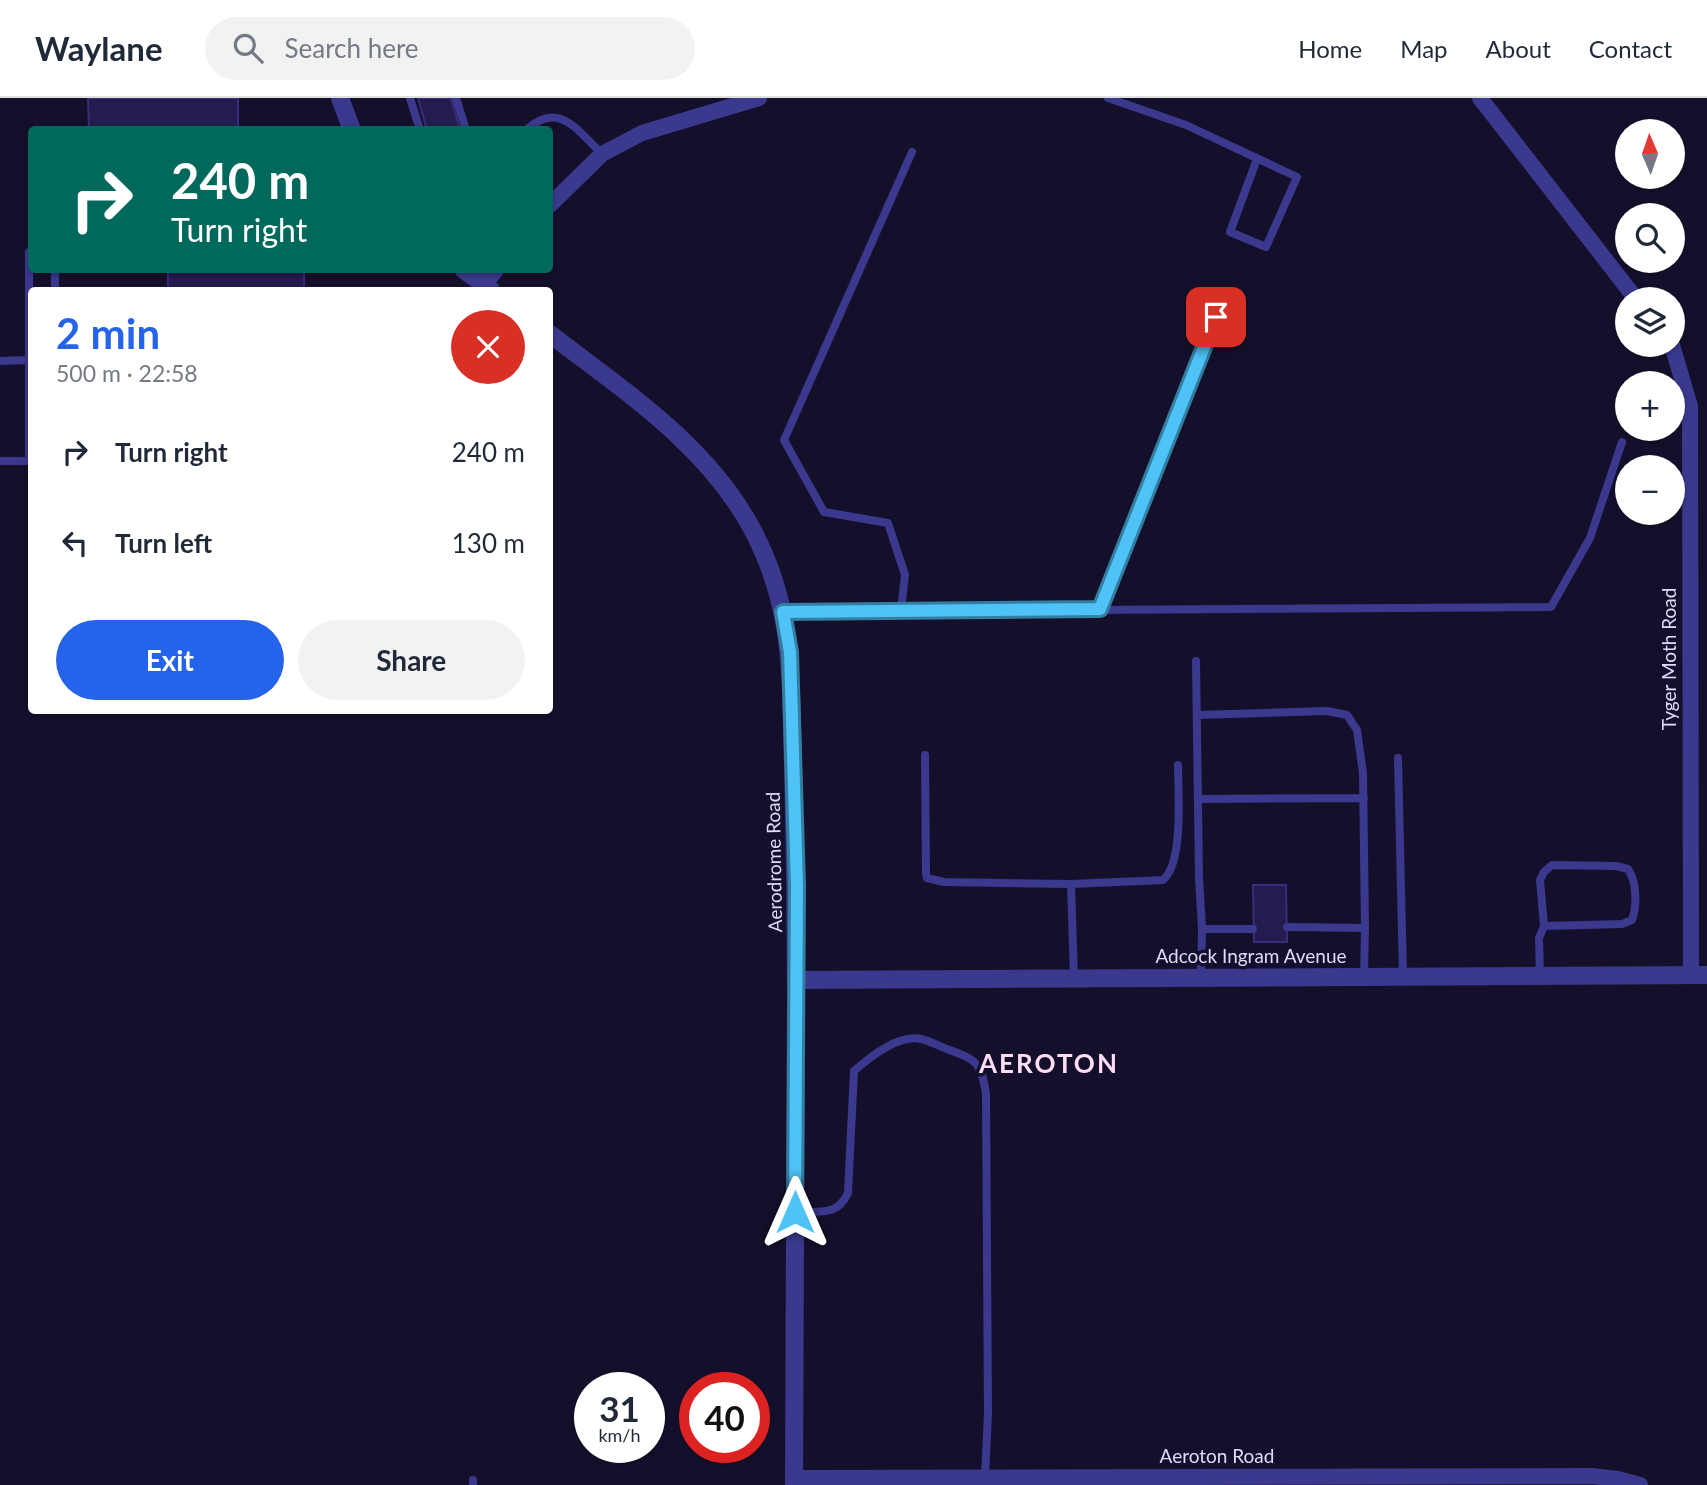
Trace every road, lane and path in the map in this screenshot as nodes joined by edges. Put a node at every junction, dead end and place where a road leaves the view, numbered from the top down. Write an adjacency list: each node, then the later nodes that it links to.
1 (340, 98): 7 (street)
2 (411, 98): 8 (lane)
3 (456, 98): 9 (lane)
4 (759, 98): 12 (street)
5 (1108, 98): 13 (lane)
6 (1480, 98): 17 (street)
7 (350, 126)
8 (420, 126)
9 (465, 126)
10 (530, 126): 12 (lane)
11 (912, 152): 29 (lane)
12 (602, 153): 14 (street)
13 (1257, 159): 13 (lane)
14 (555, 189)
15 (467, 273): 16 (street)
16 (482, 287)
17 (1627, 287)
18 (1226, 293): 28 (lane)
19 (553, 336): 30 (street, Aerodrome Road)
20 (1676, 357): 26 (street, Tyger Moth Road)
21 (0, 360): 22 (lane)
22 (28, 360)
23 (1622, 442): 28 (lane)
24 (0, 461): 25 (lane)
25 (28, 461)
26 (1689, 596): 27 (street); 44 (street, Tyger Moth Road)
27 (1707, 596)
28 (1100, 609): 29 (lane)
29 (901, 610): 30 (lane)
30 (783, 612): 50 (street, Aerodrome Road)
31 (1196, 661): 32 (lane)
32 (1197, 715): 36 (lane); 37 (lane)
33 (925, 755): 38 (lane)
34 (1398, 758): 46 (lane)
35 (1178, 765): 38 (lane)
36 (1198, 799): 37 (lane); 42 (lane)
37 (1363, 799): 41 (lane)
38 (1071, 884): 49 (lane)
39 (1544, 926): 39 (lane); 47 (lane)
40 (1287, 927): 41 (lane)
41 (1365, 928): 45 (lane)
42 (1202, 929): 43 (lane); 48 (lane)
43 (1253, 929)
44 (1699, 975): 47 (street, Adcock Ingram Avenue)
45 (1363, 976): 46 (street, Adcock Ingram Avenue); 48 (street, Adcock Ingram Avenue)
46 (1404, 976): 47 (street, Adcock Ingram Avenue)
47 (1540, 976)
48 (1201, 977): 49 (street, Adcock Ingram Avenue)
49 (1074, 979): 50 (street, Adcock Ingram Avenue)
50 (796, 980): 51 (street, Aerodrome Road)
51 (795, 1212): 52 (lane); 54 (street, Aerodrome Road)
52 (985, 1478): 53 (street, Aeroton Road); 54 (street, Aeroton Road)
53 (1529, 1480): 55 (street, Aeroton Road)
54 (794, 1482)
55 (1640, 1485)

